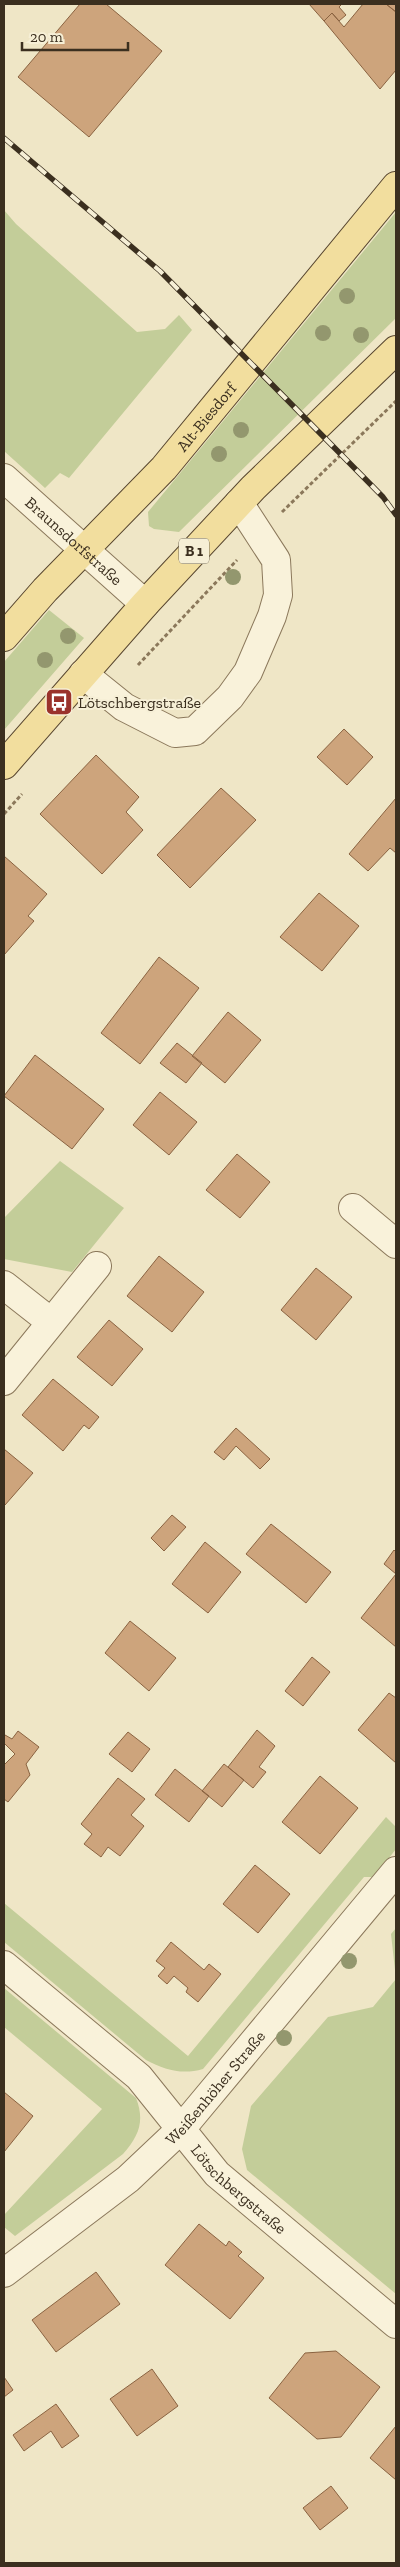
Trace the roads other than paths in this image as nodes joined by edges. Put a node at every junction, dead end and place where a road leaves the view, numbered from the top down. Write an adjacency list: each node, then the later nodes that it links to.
1 (396, 186): 5 (main road, Alt-Biesdorf)
2 (396, 350): 4 (main road, B 1)
3 (4, 478): 5 (street, Braunsdorfstraße)
4 (239, 503): 6 (main road, B 1); 8 (street)
5 (86, 550): 6 (street, Braunsdorfstraße); 7 (main road, Alt-Biesdorf)
6 (145, 604): 8 (main road, B 1)
7 (4, 637)
8 (83, 674): 9 (main road, B 1)
9 (4, 765)
10 (353, 1208): 11 (street)
11 (396, 1244)
12 (97, 1266): 14 (street)
13 (4, 1285): 14 (street)
14 (51, 1322): 15 (street)
15 (4, 1381)
16 (396, 1871): 18 (street, Weißenhöher Straße)
17 (4, 1965): 18 (street, Lötschbergstraße)
18 (180, 2129): 19 (street, Weißenhöher Straße); 20 (street, Lötschbergstraße)
19 (4, 2274)
20 (396, 2324)

